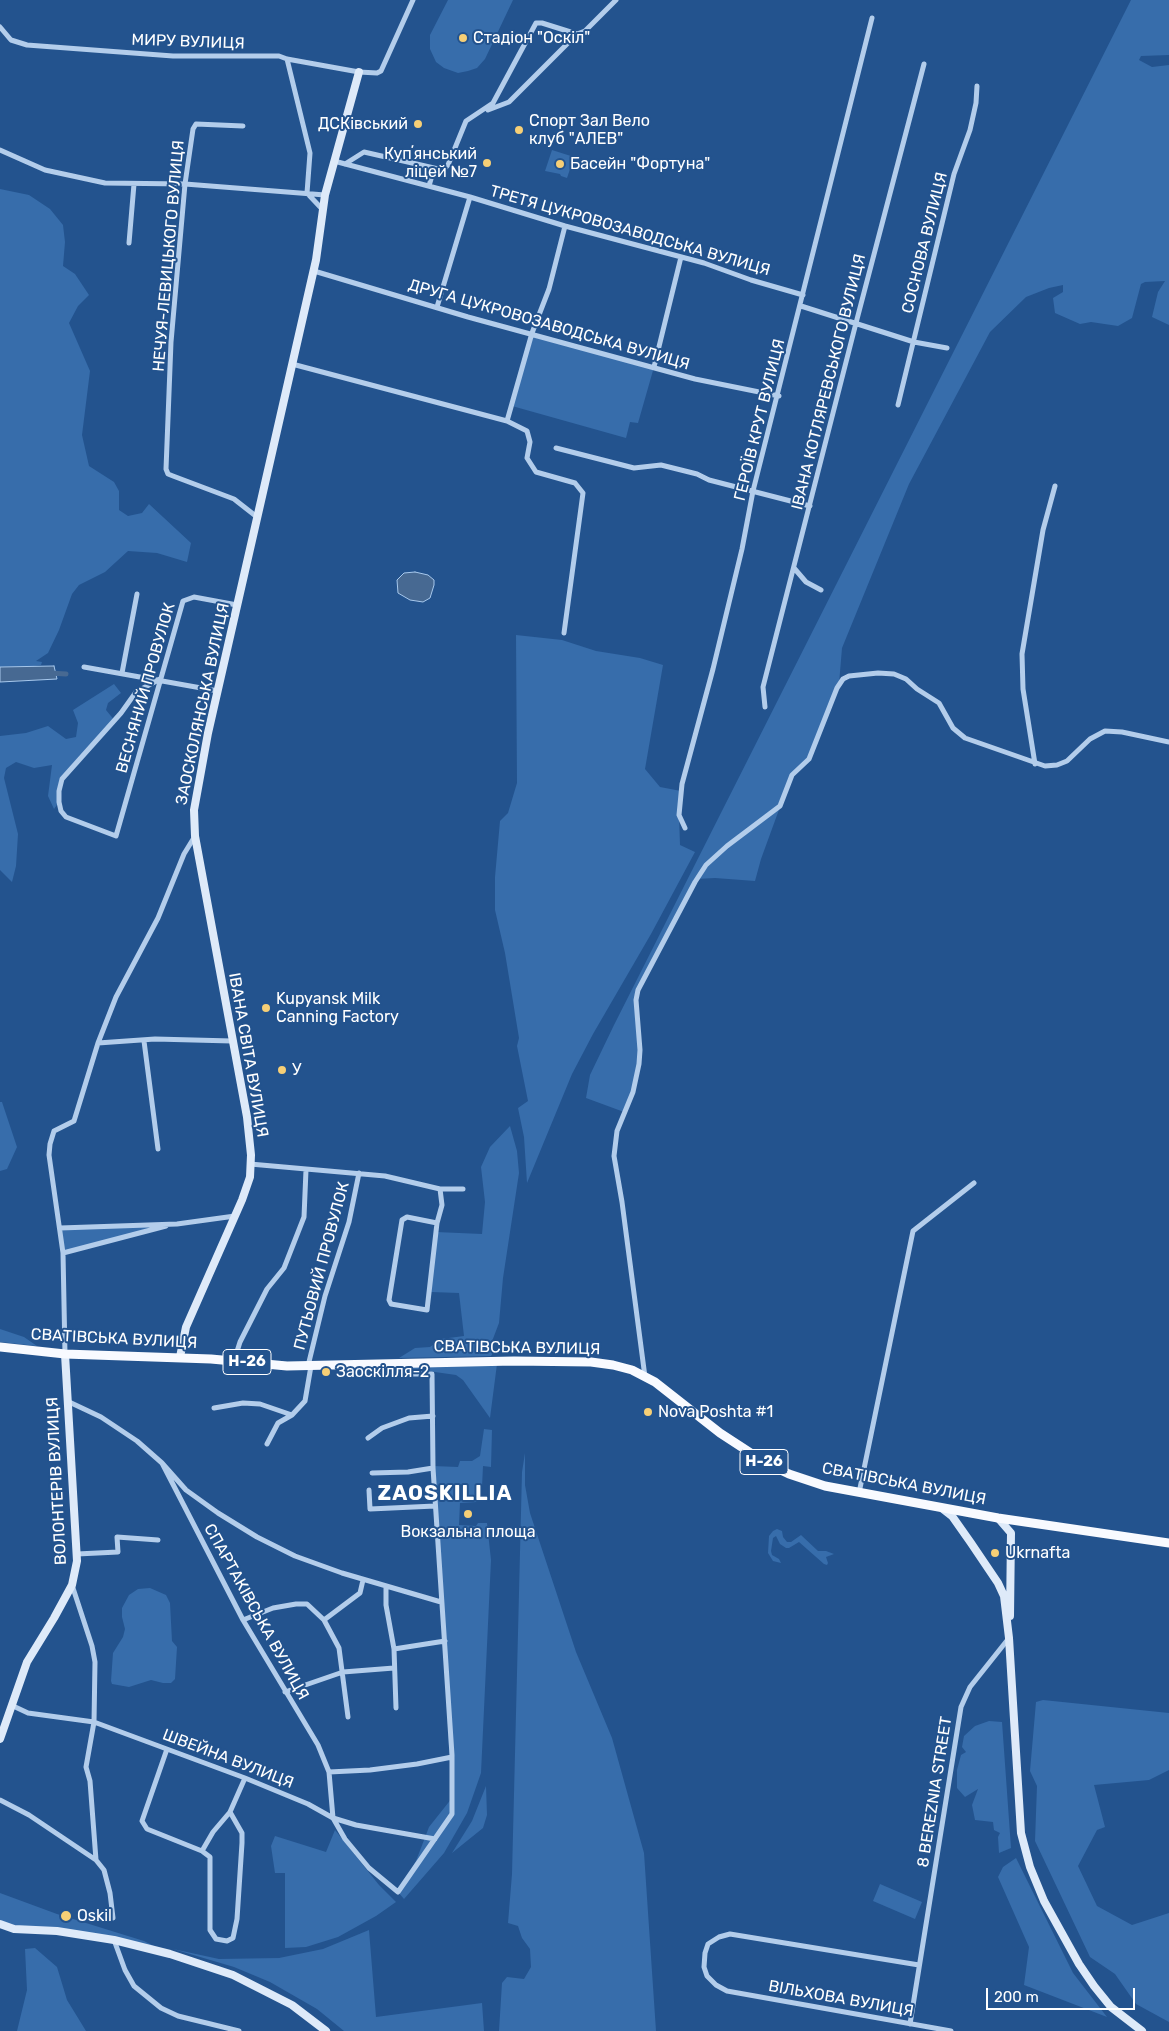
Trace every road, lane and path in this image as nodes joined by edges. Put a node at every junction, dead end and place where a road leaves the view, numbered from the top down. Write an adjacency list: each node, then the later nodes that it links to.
1 (413, 0): 8 (street, МИРУ ВУЛИЦЯ)
2 (616, 0): 5 (street)
3 (872, 18): 27 (street, ГЕРОЇВ КРУТ ВУЛИЦЯ)
4 (0, 27): 6 (street, МИРУ ВУЛИЦЯ)
5 (577, 34): 10 (street); 10 (street)
6 (287, 59): 8 (street, МИРУ ВУЛИЦЯ); 19 (street)
7 (924, 64): 30 (street, ІВАНА КОТЛЯРЕВСЬКОГО ВУЛИЦЯ)
8 (359, 72): 13 (street, ЗАОСКОЛЯНСЬКА ВУЛИЦЯ)
9 (977, 86): 32 (street, СОСНОВА ВУЛИЦЯ)
10 (483, 111): 15 (street)
11 (243, 126): 17 (street, НЕЧУЯ-ЛЕВИЦЬКОГО ВУЛИЦЯ)
12 (0, 150): 16 (street)
13 (334, 161): 14 (street, ТРЕТЯ ЦУКРОВОЗАВОДСЬКА ВУЛИЦЯ); 20 (street, ЗАОСКОЛЯНСЬКА ВУЛИЦЯ)
14 (345, 164): 15 (street); 18 (street, ТРЕТЯ ЦУКРОВОЗАВОДСЬКА ВУЛИЦЯ)
15 (434, 168): 18 (street)
16 (134, 184): 17 (street); 24 (street)
17 (185, 184): 19 (street); 43 (street, НЕЧУЯ-ЛЕВИЦЬКОГО ВУЛИЦЯ)
18 (429, 186): 21 (street, ТРЕТЯ ЦУКРОВОЗАВОДСЬКА ВУЛИЦЯ)
19 (307, 193): 20 (street); 22 (street)
20 (325, 195): 22 (street, ЗАОСКОЛЯНСЬКА ВУЛИЦЯ)
21 (470, 197): 23 (street, ТРЕТЯ ЦУКРОВОЗАВОДСЬКА ВУЛИЦЯ); 29 (street)
22 (323, 210): 26 (street, ЗАОСКОЛЯНСЬКА ВУЛИЦЯ)
23 (565, 226): 25 (street, ТРЕТЯ ЦУКРОВОЗАВОДСЬКА ВУЛИЦЯ); 31 (street)
24 (129, 243)
25 (680, 257): 27 (street, ТРЕТЯ ЦУКРОВОЗАВОДСЬКА ВУЛИЦЯ); 35 (street)
26 (314, 271): 29 (street, ДРУГА ЦУКРОВОЗАВОДСЬКА ВУЛИЦЯ); 34 (street, ЗАОСКОЛЯНСЬКА ВУЛИЦЯ)
27 (803, 294): 28 (street, ГЕРОЇВ КРУТ ВУЛИЦЯ)
28 (801, 306): 30 (street); 36 (street, ГЕРОЇВ КРУТ ВУЛИЦЯ)
29 (437, 307): 31 (street, ДРУГА ЦУКРОВОЗАВОДСЬКА ВУЛИЦЯ)
30 (856, 323): 32 (street); 42 (street, ІВАНА КОТЛЯРЕВСЬКОГО ВУЛИЦЯ)
31 (532, 333): 35 (street, ДРУГА ЦУКРОВОЗАВОДСЬКА ВУЛИЦЯ); 38 (street)
32 (914, 342): 33 (street); 37 (street, СОСНОВА ВУЛИЦЯ)
33 (947, 348)
34 (292, 364): 38 (street); 43 (street, ЗАОСКОЛЯНСЬКА ВУЛИЦЯ)
35 (654, 367): 36 (street, ДРУГА ЦУКРОВОЗАВОДСЬКА ВУЛИЦЯ)
36 (779, 396): 41 (street, ГЕРОЇВ КРУТ ВУЛИЦЯ)
37 (898, 405)
38 (507, 420): 48 (street)
39 (556, 448): 41 (street)
40 (1055, 486): 55 (street)
41 (753, 492): 42 (street); 56 (street, ГЕРОЇВ КРУТ ВУЛИЦЯ)
42 (810, 506): 44 (street, ІВАНА КОТЛЯРЕВСЬКОГО ВУЛИЦЯ)
43 (257, 517): 47 (street, ЗАОСКОЛЯНСЬКА ВУЛИЦЯ)
44 (794, 568): 45 (street); 53 (street, ІВАНА КОТЛЯРЕВСЬКОГО ВУЛИЦЯ)
45 (822, 590)
46 (137, 594): 50 (street)
47 (237, 605): 51 (street, ВЕСНЯНИЙ ПРОВУЛОК); 52 (street, ЗАОСКОЛЯНСЬКА ВУЛИЦЯ)
48 (564, 633)
49 (84, 667): 50 (street)
50 (122, 673): 51 (street)
51 (160, 679): 51 (street, ВЕСНЯНИЙ ПРОВУЛОК); 52 (street)
52 (218, 691): 57 (street, ЗАОСКОЛЯНСЬКА ВУЛИЦЯ)
53 (765, 706)
54 (1169, 742): 55 (street)
55 (1035, 764): 79 (street)
56 (685, 828)
57 (195, 836): 59 (street, ІВАНА СВІТА ВУЛИЦЯ); 60 (street)
58 (144, 1041): 59 (street); 60 (street); 61 (street)
59 (232, 1041): 62 (street, ІВАНА СВІТА ВУЛИЦЯ)
60 (98, 1043): 71 (street)
61 (158, 1149)
62 (250, 1164): 63 (street); 68 (street, ІВАНА СВІТА ВУЛИЦЯ)
63 (306, 1170): 64 (street); 76 (street)
64 (359, 1173): 66 (street); 78 (street, ПУТЬОВИЙ ПРОВУЛОК)
65 (974, 1183): 90 (street)
66 (440, 1189): 67 (street); 69 (street)
67 (463, 1189)
68 (235, 1216): 70 (street); 75 (street, ІВАНА СВІТА ВУЛИЦЯ)
69 (437, 1223): 69 (street)
70 (177, 1224): 71 (street); 72 (street)
71 (60, 1228): 72 (street)
72 (63, 1253): 74 (street)
73 (0, 1347): 74 (main road, СВАТІВСЬКА ВУЛИЦЯ / Н-26)
74 (65, 1354): 75 (main road, СВАТІВСЬКА ВУЛИЦЯ / Н-26); 80 (street, ВОЛОНТЕРІВ ВУЛИЦЯ)
75 (180, 1357): 76 (main road, СВАТІВСЬКА ВУЛИЦЯ / Н-26)
76 (234, 1361): 78 (main road, СВАТІВСЬКА ВУЛИЦЯ / Н-26)
77 (372, 1365): 78 (main road, СВАТІВСЬКА ВУЛИЦЯ / Н-26); 79 (main road, СВАТІВСЬКА ВУЛИЦЯ / Н-26); 83 (street)
78 (310, 1366): 82 (street, ПУТЬОВИЙ ПРОВУЛОК)
79 (645, 1377): 90 (main road, СВАТІВСЬКА ВУЛИЦЯ / Н-26)
80 (67, 1401): 86 (street); 96 (street, ВОЛОНТЕРІВ ВУЛИЦЯ)
81 (214, 1408): 82 (street)
82 (292, 1415): 85 (street, ПУТЬОВИЙ ПРОВУЛОК)
83 (433, 1416): 84 (street); 87 (street)
84 (368, 1438)
85 (266, 1444)
86 (162, 1464): 97 (street); 101 (street, СПАРТАКІВСЬКА ВУЛИЦЯ)
87 (433, 1468): 88 (street); 91 (street)
88 (372, 1473)
89 (369, 1490): 91 (street)
90 (860, 1492): 92 (main road, СВАТІВСЬКА ВУЛИЦЯ / Н-26)
91 (435, 1506): 100 (street)
92 (943, 1509): 93 (main road, СВАТІВСЬКА ВУЛИЦЯ / Н-26); 103 (street)
93 (998, 1518): 95 (main road, Н-26); 103 (street)
94 (158, 1540): 96 (street)
95 (1169, 1543)
96 (77, 1554): 98 (street, ВОЛОНТЕРІВ ВУЛИЦЯ)
97 (363, 1580): 99 (street); 102 (street)
98 (72, 1584): 109 (street, ВОЛОНТЕРІВ ВУЛИЦЯ); 112 (street)
99 (386, 1586): 100 (street); 105 (street)
100 (441, 1602): 104 (street)
101 (243, 1620): 102 (street); 108 (street, СПАРТАКІВСЬКА ВУЛИЦЯ)
102 (324, 1620): 107 (street)
103 (1009, 1638): 127 (street, 8 BEREZNIA STREET); 132 (street)
104 (446, 1641): 105 (street); 115 (street)
105 (394, 1649): 106 (street)
106 (394, 1668): 107 (street); 110 (street)
107 (343, 1672): 108 (street); 111 (street)
108 (285, 1692): 116 (street, СПАРТАКІВСЬКА ВУЛИЦЯ)
109 (11, 1705): 112 (street, ШВЕЙНА ВУЛИЦЯ); 113 (street, ВОЛОНТЕРІВ ВУЛИЦЯ)
110 (396, 1708)
111 (348, 1717)
112 (94, 1722): 114 (street, ШВЕЙНА ВУЛИЦЯ); 123 (street)
113 (0, 1739)
114 (167, 1749): 117 (street, ШВЕЙНА ВУЛИЦЯ); 122 (street)
115 (452, 1757): 116 (street); 121 (street)
116 (329, 1772): 120 (street, СПАРТАКІВСЬКА ВУЛИЦЯ)
117 (245, 1778): 119 (street); 120 (street, ШВЕЙНА ВУЛИЦЯ)
118 (0, 1800): 123 (street)
119 (230, 1812): 122 (street); 122 (street)
120 (333, 1818): 121 (street, ШВЕЙНА ВУЛИЦЯ); 121 (street)
121 (435, 1839)
122 (202, 1851)
123 (96, 1860): 124 (street)
124 (113, 1918)
125 (0, 1924): 126 (street)
126 (114, 1940): 129 (street); 130 (street)
127 (919, 1965): 128 (street, 8 BEREZNIA STREET); 128 (street, ВІЛЬХОВА ВУЛИЦЯ)
128 (910, 2024): 131 (street, ВІЛЬХОВА ВУЛИЦЯ)
129 (239, 2031)
130 (326, 2031)
131 (951, 2031)
132 (1142, 2031)

